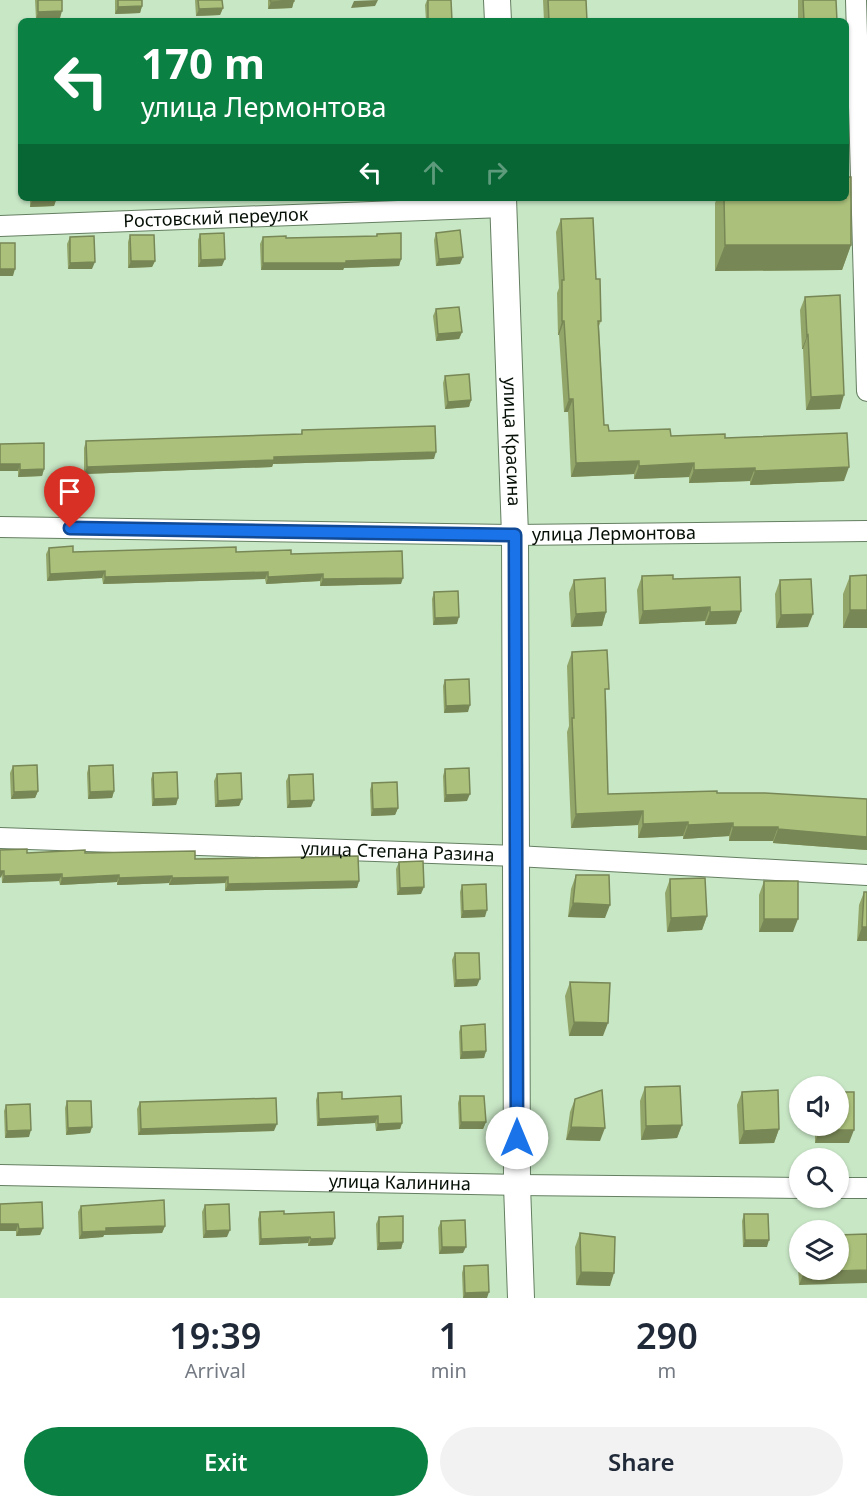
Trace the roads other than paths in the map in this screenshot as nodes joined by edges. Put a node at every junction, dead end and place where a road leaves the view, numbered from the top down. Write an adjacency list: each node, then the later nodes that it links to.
1 (497, 0): 3 (street)
2 (856, 0): 6 (street)
3 (498, 18)
4 (503, 202): 5 (street, Ростовский переулок); 9 (street, улица Красина)
5 (0, 226)
6 (867, 391)
7 (0, 527): 9 (street, улица Лермонтова)
8 (867, 531): 9 (street, улица Лермонтова)
9 (515, 535): 11 (street, улица Красина)
10 (0, 838): 11 (street, улица Степана Разина)
11 (516, 856): 12 (street, улица Степана Разина); 14 (street, улица Красина)
12 (867, 875)
13 (0, 1175): 14 (street, улица Калинина)
14 (517, 1185): 15 (street, улица Калинина); 18 (street, улица Красина)
15 (789, 1188)
16 (849, 1188): 17 (street)
17 (867, 1188)
18 (521, 1298)

